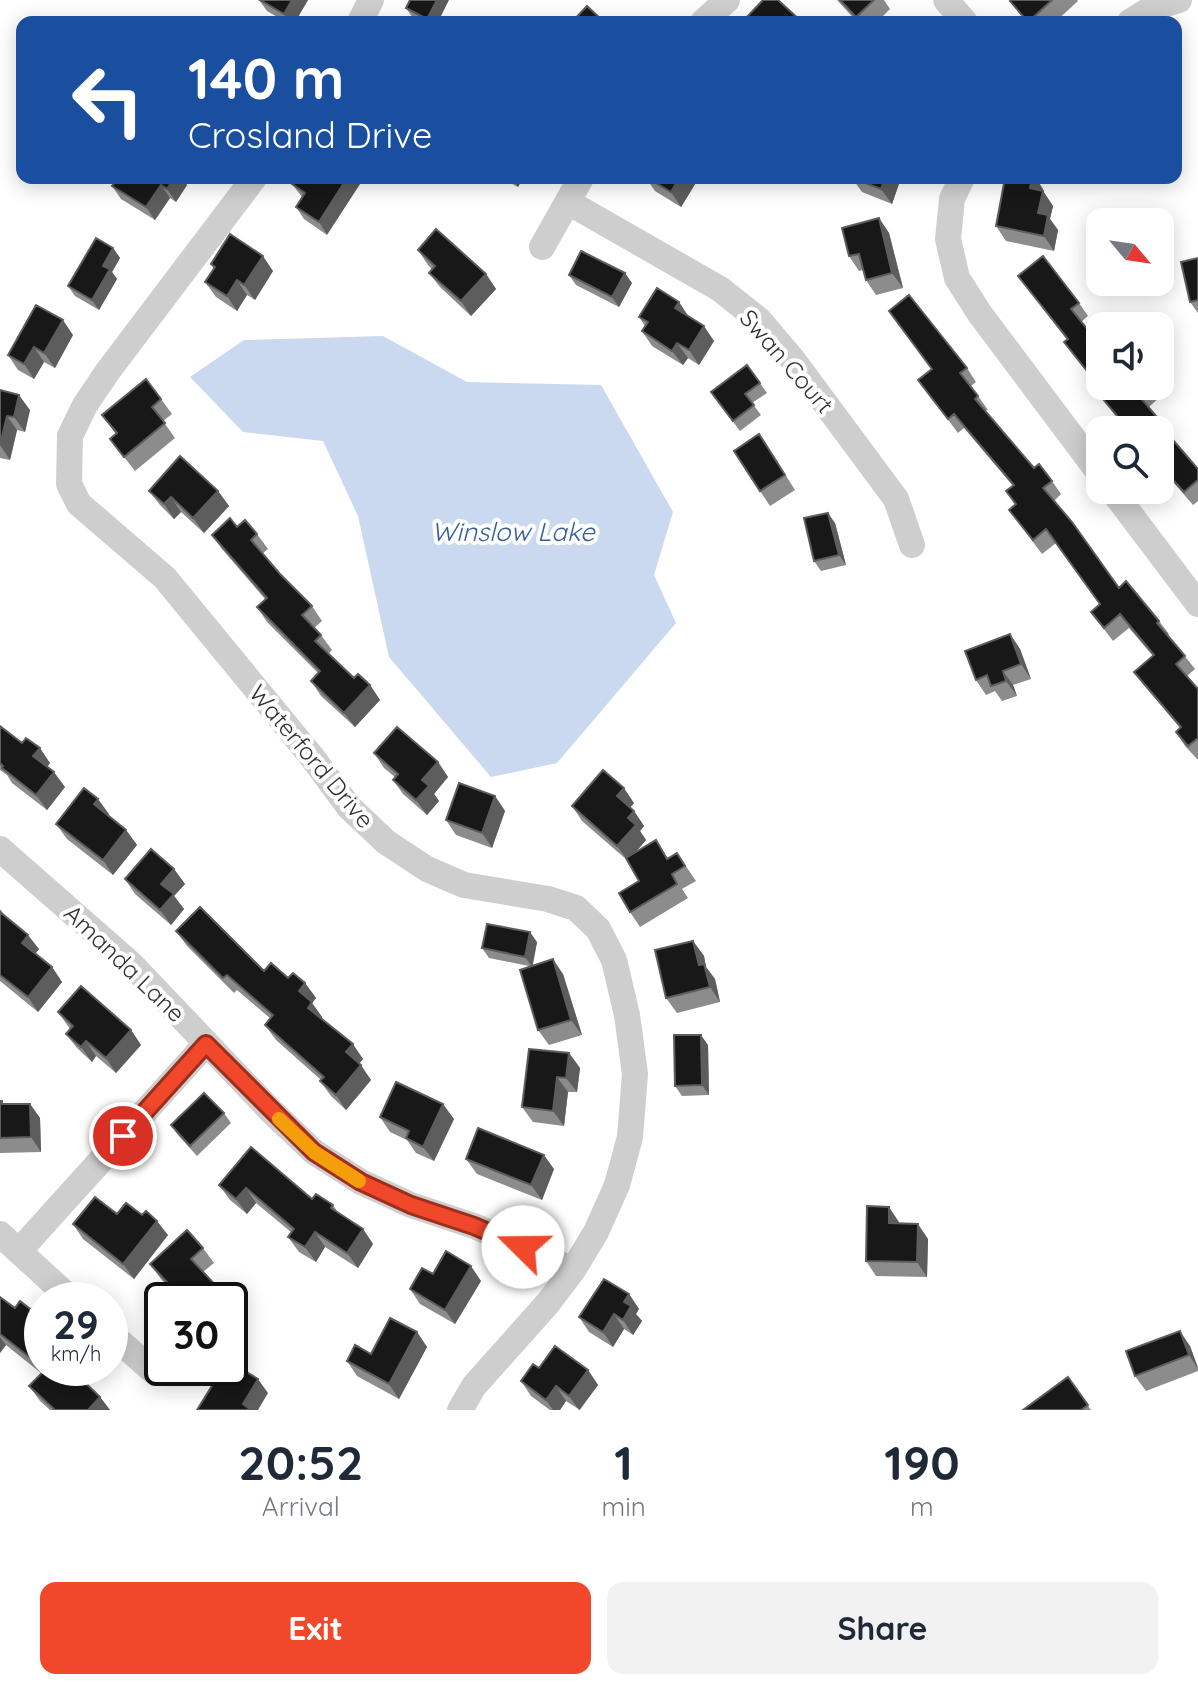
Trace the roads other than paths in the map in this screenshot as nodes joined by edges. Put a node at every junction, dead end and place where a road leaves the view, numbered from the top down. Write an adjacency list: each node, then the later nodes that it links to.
1 (727, 0): 4 (street)
2 (946, 0): 5 (street)
3 (1179, 0): 6 (street)
4 (710, 16)
5 (960, 16)
6 (1139, 16)
7 (249, 184): 19 (street, Waterford Drive)
8 (578, 184): 10 (street)
9 (959, 184): 12 (street)
10 (568, 202): 11 (street); 14 (street, Swan Court)
11 (542, 247)
12 (1086, 455)
13 (1123, 504): 15 (street)
14 (912, 545)
15 (1198, 604)
16 (0, 849): 17 (street, Amanda Lane)
17 (206, 1044): 18 (street); 19 (street, Amanda Lane)
18 (10, 1242): 20 (street)
19 (573, 1270): 23 (street, Waterford Drive)
20 (53, 1282)
21 (128, 1349): 22 (street)
22 (144, 1363)
23 (460, 1410)

